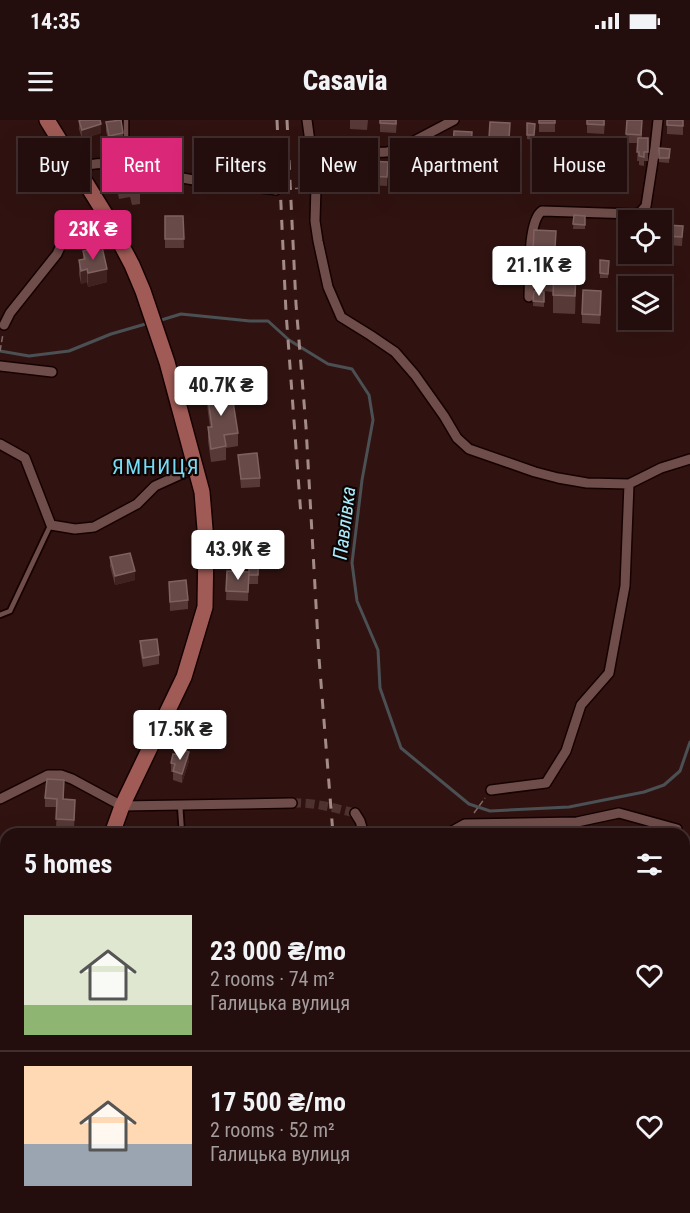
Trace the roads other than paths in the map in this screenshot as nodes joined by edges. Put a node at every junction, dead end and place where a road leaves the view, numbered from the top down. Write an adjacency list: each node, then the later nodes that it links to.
1 (47, 120): 6 (main road)
2 (126, 120): 7 (lane)
3 (308, 120): 8 (street)
4 (454, 120): 9 (street)
5 (658, 120): 13 (street)
6 (58, 138)
7 (126, 138)
8 (310, 138)
9 (378, 152)
10 (90, 189): 12 (main road)
11 (316, 192): 20 (street)
12 (105, 214): 14 (street); 19 (main road)
13 (529, 297)
14 (4, 326)
15 (0, 366): 16 (street)
16 (52, 372)
17 (0, 444): 21 (street)
18 (690, 459): 20 (street)
19 (196, 467): 21 (street); 27 (main road)
20 (629, 484): 23 (street)
21 (51, 525): 22 (lane)
22 (0, 615)
23 (489, 793)
24 (0, 799): 27 (street)
25 (292, 803): 26 (street)
26 (180, 804): 27 (street); 30 (lane)
27 (122, 806): 29 (main road)
28 (355, 813): 31 (street)
29 (114, 828)
30 (182, 828)
31 (362, 828)
32 (459, 828): 33 (street)
33 (673, 828)

